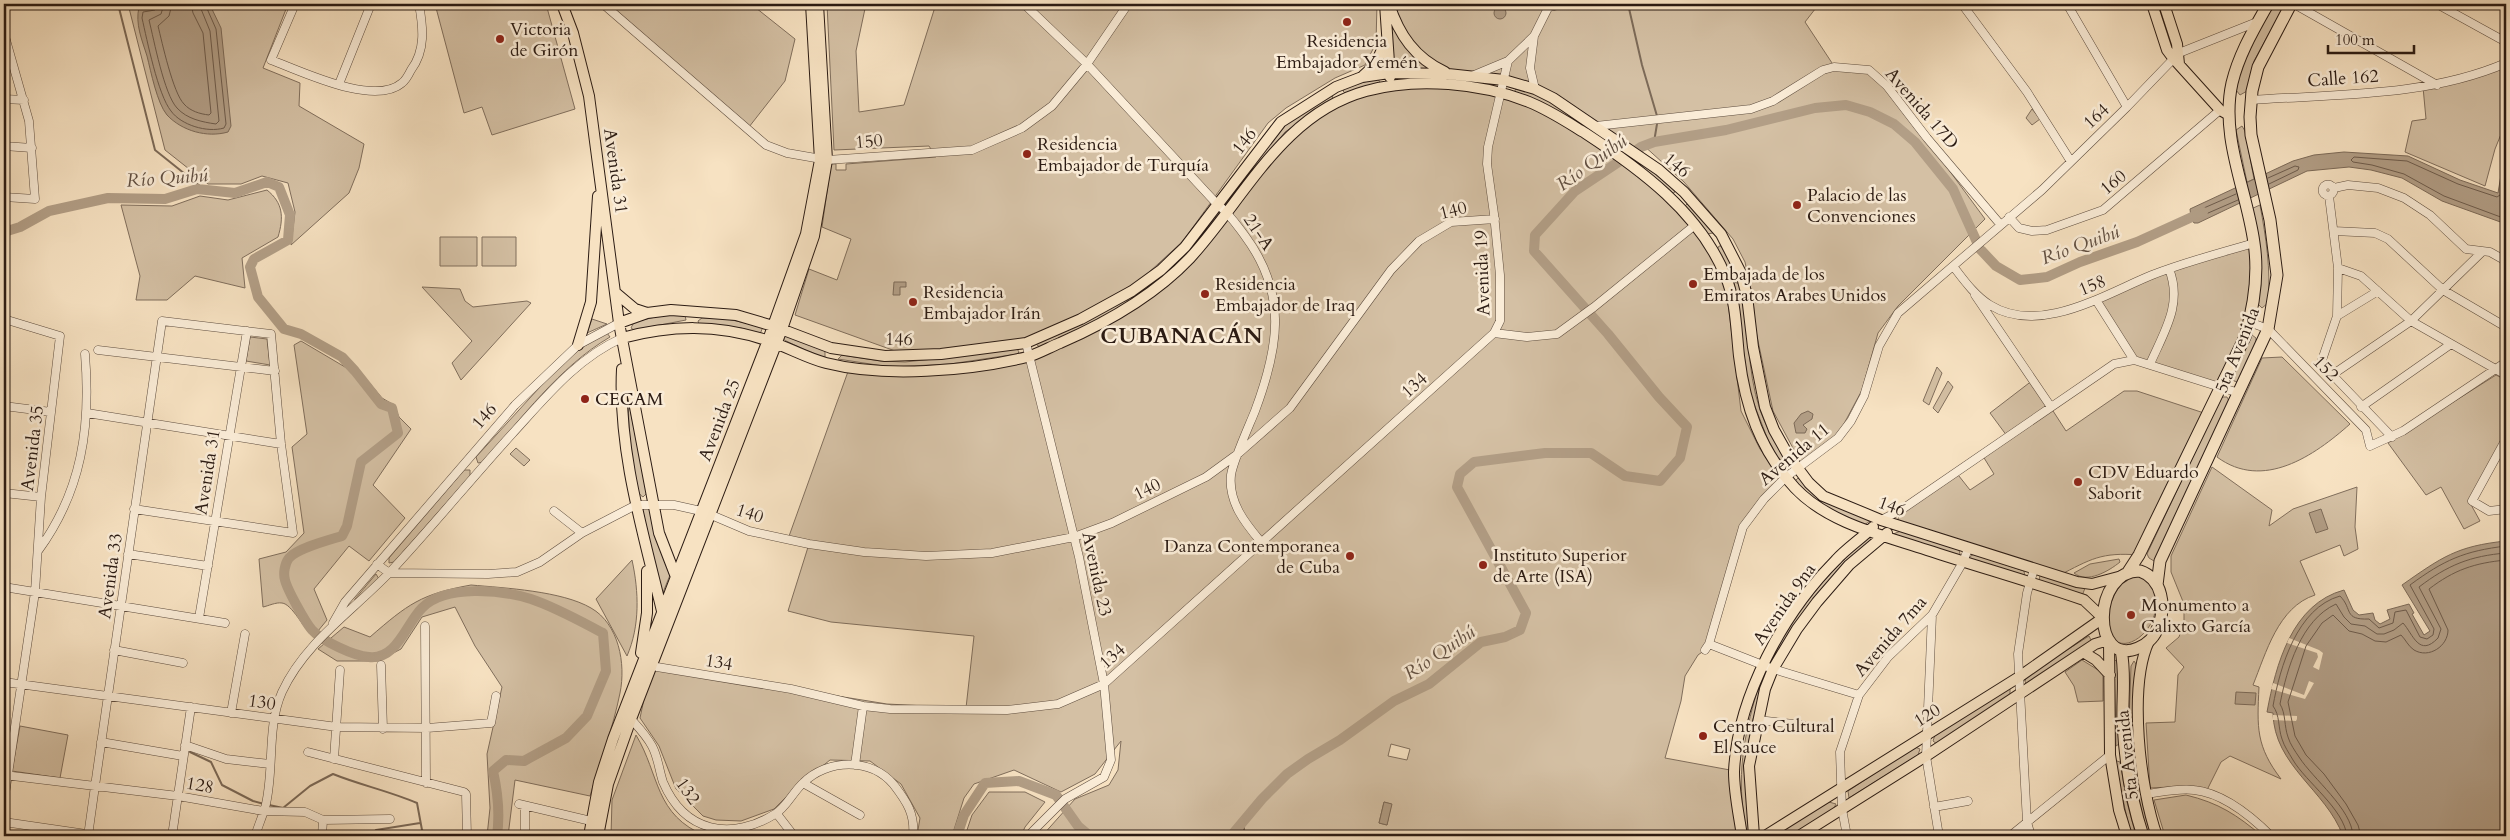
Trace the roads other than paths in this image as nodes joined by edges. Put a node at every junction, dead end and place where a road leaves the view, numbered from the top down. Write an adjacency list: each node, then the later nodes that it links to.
1 (295, 4): 38 (street)
2 (371, 4): 38 (street)
3 (419, 4): 38 (street)
4 (562, 4): 57 (main road, Avenida 31)
5 (603, 4): 55 (street, 150)
6 (811, 4): 55 (main road, Avenida 25)
7 (818, 4): 55 (main road, Avenida 25)
8 (1024, 4): 32 (street, 21-A)
9 (1128, 4): 32 (street, 150)
10 (1385, 4): 24 (main road)
11 (1389, 4): 34 (main road)
12 (1563, 4): 20 (street)
13 (1962, 4): 56 (street)
14 (2067, 4): 49 (street)
15 (2152, 4): 29 (main road)
16 (2164, 4): 29 (main road)
17 (2268, 4): 21 (highway, 5ta Avenida)
18 (2292, 4): 39 (street); 48 (highway, 5ta Avenida)
19 (2438, 4): 25 (street)
20 (1550, 6): 23 (street)
21 (2257, 22): 29 (street, 164); 44 (highway, 5ta Avenida)
22 (4, 34): 27 (street)
23 (1534, 36): 26 (street); 28 (street)
24 (1386, 40): 33 (main road); 36 (main road)
25 (2506, 42)
26 (1520, 50): 28 (street); 30 (street)
27 (7, 51): 47 (street)
28 (1531, 53): 42 (street)
29 (2177, 58): 49 (street, 164); 50 (main road)
30 (1508, 61): 35 (street); 37 (street)
31 (2506, 63): 39 (street, Calle 162)
32 (1087, 64): 55 (street, 150); 59 (street, 21-A)
33 (1389, 72): 34 (main road, 146); 36 (main road, 146); 40 (main road)
34 (1448, 74): 35 (main road, 146)
35 (1472, 76): 37 (main road, 146)
36 (1362, 77): 41 (main road, 146)
37 (1504, 80): 42 (main road, 146); 43 (street, Avenida 19)
38 (339, 84)
39 (2437, 85): 48 (street, Calle 162)
40 (1391, 86): 43 (main road, 146); 46 (main road, 146)
41 (1336, 87): 46 (main road); 59 (main road, 146)
42 (1535, 89): 51 (main road, 146)
43 (1500, 94): 62 (street, Avenida 19); 64 (main road, 146)
44 (2231, 97): 48 (highway); 50 (highway, 5ta Avenida)
45 (4, 99): 47 (street)
46 (1341, 99): 60 (main road, 146)
47 (24, 100): 54 (street)
48 (2251, 100): 52 (highway, 5ta Avenida)
49 (2127, 107): 56 (street, 164)
50 (2225, 113): 52 (highway); 61 (street, 160); 66 (highway, 5ta Avenida)
51 (1596, 126): 63 (street, Avenida 17D); 126 (main road, 146)
52 (2250, 126): 90 (highway, 5ta Avenida)
53 (4, 146): 54 (street)
54 (32, 148): 58 (street)
55 (824, 160): 89 (main road, Avenida 25)
56 (2070, 160): 61 (street, 164)
57 (599, 170): 77 (main road, Avenida 31); 97 (main road)
58 (4, 197)
59 (1217, 204): 60 (street, 21-A); 75 (main road, 146)
60 (1227, 212): 79 (main road, 146); 124 (street, 21-A)
61 (2009, 217): 63 (street, 164)
62 (1495, 218): 92 (street, Avenida 19); 124 (street, 140)
63 (2000, 224): 68 (street, 164)
64 (1695, 225): 92 (street); 128 (main road, 146)
65 (2334, 232): 67 (street); 71 (street); 74 (street)
66 (2254, 243): 72 (street, 158); 85 (highway, 5ta Avenida)
67 (2482, 252): 69 (street); 74 (street)
68 (1968, 253): 70 (street, Avenida 11)
69 (2506, 261)
70 (1953, 266): 73 (street, 158); 126 (street, Avenida 11)
71 (2338, 268): 76 (street); 82 (street)
72 (2169, 269): 78 (street, 158); 106 (street)
73 (1969, 285): 78 (street, 158); 115 (street)
74 (2443, 290): 84 (street); 87 (street)
75 (1132, 291): 79 (main road); 95 (main road, 146)
76 (2378, 291): 82 (street); 84 (street)
77 (616, 293): 81 (main road); 86 (main road, Avenida 31)
78 (2096, 300): 103 (street)
79 (1140, 301): 101 (main road, 146)
80 (701, 311): 81 (main road, 146); 88 (main road); 89 (main road, 146)
81 (647, 313): 86 (main road, 146)
82 (2337, 316): 110 (street, 152)
83 (4, 319): 117 (street, Avenida 35)
84 (2411, 321): 96 (street); 110 (street)
85 (2249, 322): 90 (street, 152); 112 (highway, 5ta Avenida)
86 (619, 323): 93 (main road, Avenida 31); 97 (street, 146)
87 (2506, 327)
88 (698, 328): 93 (main road, 146); 94 (main road, 146)
89 (778, 328): 94 (main road, Avenida 25); 98 (main road, 146)
90 (2268, 329): 113 (highway, 5ta Avenida); 121 (street, 152)
91 (247, 331): 102 (street, Avenida 33); 107 (street, Avenida 31); 109 (street)
92 (1494, 333): 145 (street, 134)
93 (622, 341): 127 (street, 146); 131 (main road, Avenida 31); 132 (main road, Avenida 31)
94 (772, 342): 105 (main road, 146); 137 (main road, Avenida 25)
95 (1026, 343): 98 (main road, 146); 101 (street, Avenida 23)
96 (2451, 344): 108 (street); 116 (street)
97 (578, 345): 125 (street, 146)
98 (831, 348): 105 (main road)
99 (98, 350): 102 (street)
100 (85, 354): 118 (street)
101 (1030, 356): 105 (main road, 146); 144 (street, Avenida 23)
102 (156, 358): 107 (street); 119 (street, Avenida 33)
103 (2134, 360): 106 (street); 115 (street, Avenida 9na)
104 (2506, 362): 108 (street)
105 (826, 363)
106 (2150, 364): 112 (street)
107 (241, 366): 109 (street); 120 (street, Avenida 31)
108 (2496, 369): 111 (street); 121 (street)
109 (274, 371): 123 (street)
110 (2332, 375): 116 (street, 152)
111 (2506, 375)
112 (2220, 385): 113 (street); 155 (highway, 5ta Avenida)
113 (2240, 393): 158 (highway, 5ta Avenida)
114 (4, 406): 117 (street)
115 (2051, 407): 135 (street, Avenida 9na)
116 (2361, 407): 121 (street, 152)
117 (51, 412): 130 (street, Avenida 35)
118 (87, 413): 119 (street); 147 (street)
119 (147, 423): 120 (street); 134 (street, Avenida 33)
120 (229, 436): 123 (street); 139 (street, Avenida 31)
121 (2392, 437)
122 (2506, 439): 133 (street)
123 (281, 444): 139 (street)
124 (1239, 453): 144 (street, 140); 145 (street, 21-A)
125 (467, 461): 127 (street); 151 (street, 146)
126 (1796, 468): 128 (street, Avenida 11); 138 (main road, 146)
127 (479, 471): 154 (street, 146)
128 (1786, 477): 141 (main road, 146); 180 (street, Avenida 11)
129 (4, 493): 130 (street)
130 (41, 497): 147 (street, Avenida 35)
131 (654, 503): 132 (street, 140); 137 (street, 140); 156 (main road, Avenida 31)
132 (636, 505): 142 (street, 140); 149 (main road, Avenida 31)
133 (2506, 509)
134 (134, 510): 139 (street); 148 (street, Avenida 33)
135 (1901, 510): 138 (street, Avenida 9na); 140 (street, Avenida 9na)
136 (554, 511): 142 (street)
137 (705, 513): 144 (street, 140); 156 (main road, Avenida 25); 161 (main road, Avenida 25)
138 (1881, 520): 140 (main road, 146); 141 (main road, Avenida 9na)
139 (215, 521): 152 (street, Avenida 31)
140 (1896, 525): 143 (main road, Avenida 9na); 146 (main road, 146)
141 (1870, 530): 143 (main road, 146); 180 (main road, Avenida 9na)
142 (582, 533): 154 (street, 140)
143 (1884, 536): 150 (main road, 146); 183 (main road, Avenida 9na)
144 (1074, 537): 188 (street, Avenida 23)
145 (1261, 542): 188 (street, 134)
146 (1968, 549): 150 (street, Avenida 7ma); 153 (main road, 146)
147 (37, 552): 160 (street, Avenida 35)
148 (128, 554): 152 (street); 162 (street, Avenida 33)
149 (647, 557): 163 (main road, Avenida 31); 194 (main road)
150 (1963, 562): 157 (main road, 146); 164 (street, Avenida 7ma)
151 (377, 564): 154 (street); 169 (street, 146)
152 (208, 566): 165 (street, Avenida 31)
153 (2034, 569): 155 (main road, 146); 157 (street)
154 (389, 573): 169 (street, 146)
155 (2125, 574): 158 (highway); 166 (highway)
156 (676, 576): 161 (main road, Avenida 31); 163 (main road, Avenida 25)
157 (2031, 582): 166 (main road, 146); 186 (street)
158 (2157, 585): 172 (highway)
159 (4, 588): 160 (street)
160 (35, 592): 162 (street); 189 (street, Avenida 35)
161 (679, 592): 181 (main road, Avenida 25)
162 (121, 606): 165 (street); 173 (street, Avenida 33)
163 (662, 611): 177 (main road, Avenida 25)
164 (1932, 616): 192 (street, Avenida 7ma); 205 (street)
165 (199, 618): 167 (street)
166 (2103, 618): 171 (highway); 186 (main road, 120)
167 (225, 623)
168 (425, 626): 203 (street)
169 (330, 627): 198 (street, 146)
170 (245, 634): 197 (street)
171 (2109, 641): 174 (highway); 176 (main road, 120); 185 (main road, 5ta Avenida)
172 (2149, 641): 175 (highway); 220 (main road, 5ta Avenida)
173 (114, 650): 178 (street); 191 (street, Avenida 33)
174 (2120, 650): 175 (highway); 182 (highway, 5ta Avenida)
175 (2135, 650): 182 (highway, 5ta Avenida)
176 (2083, 652): 185 (main road); 190 (main road, 120)
177 (645, 654): 181 (street); 194 (main road, Avenida 25)
178 (183, 663)
179 (381, 665): 204 (street)
180 (1762, 665): 183 (street); 246 (main road, Avenida 9na)
181 (651, 666): 195 (street, 134); 199 (main road, Avenida 25)
182 (2125, 668): 255 (highway, 5ta Avenida)
183 (1773, 669): 192 (street); 200 (main road, Avenida 9na)
184 (340, 670): 202 (street)
185 (2110, 675): 209 (main road, 5ta Avenida)
186 (2019, 677): 190 (street); 205 (main road, 120)
187 (4, 682): 189 (street, 130)
188 (1104, 684): 195 (street, 134); 245 (street, Avenida 23)
189 (21, 685): 191 (street, 130); 215 (street, Avenida 35)
190 (2020, 694): 211 (main road, 120); 233 (street)
191 (108, 695): 196 (street, 130); 206 (street, Avenida 33)
192 (1859, 695): 219 (street, Avenida 7ma)
193 (496, 696): 203 (street, 130)
194 (629, 696): 231 (main road, Avenida 25)
195 (863, 706): 214 (street)
196 (190, 707): 197 (street, 130); 207 (street)
197 (231, 713): 198 (street, 130)
198 (275, 719): 202 (street, 130); 213 (street, 146)
199 (631, 719): 227 (street, 132); 242 (main road, Avenida 25)
200 (1758, 720): 201 (street); 247 (main road, Avenida 9na)
201 (1803, 725)
202 (336, 727): 204 (street, 130); 212 (street)
203 (427, 728): 204 (street, 130); 216 (street)
204 (383, 729)
205 (1928, 734): 211 (street); 219 (main road, 120)
206 (101, 742): 210 (street); 218 (street, Avenida 33)
207 (185, 745): 210 (street); 213 (street)
208 (308, 752): 212 (street)
209 (2110, 755): 233 (street); 254 (main road, 5ta Avenida)
210 (184, 756): 221 (street)
211 (1926, 756): 225 (street); 226 (main road, 120)
212 (334, 759): 216 (street)
213 (270, 764): 224 (street, 146)
214 (855, 765): 217 (street, 132); 244 (street)
215 (6, 776): 218 (street, 128); 222 (street, Avenida 35)
216 (426, 783): 239 (street)
217 (803, 783): 227 (street, 132); 228 (street)
218 (94, 788): 221 (street, 128); 234 (street, Avenida 33)
219 (1841, 789): 226 (street, Avenida 7ma); 248 (main road, 120)
220 (2147, 794): 256 (main road, 5ta Avenida); 257 (street)
221 (178, 796): 224 (street, 128); 236 (street)
222 (4, 801)
223 (1968, 801): 225 (street)
224 (264, 807): 230 (street, 128); 237 (street, 146)
225 (1934, 807): 251 (street)
226 (1842, 809): 249 (main road, 120); 250 (street, Avenida 7ma)
227 (777, 814): 243 (street)
228 (860, 815)
229 (390, 819): 230 (street, 128)
230 (323, 820): 238 (street)
231 (591, 821): 240 (street); 241 (main road, Avenida 25)
232 (4, 822): 234 (street)
233 (2027, 822): 252 (street); 253 (street)
234 (88, 835): 235 (street)
235 (100, 836)
236 (172, 836)
237 (255, 836)
238 (322, 836)
239 (467, 836)
240 (524, 836)
241 (589, 836)
242 (598, 836)
243 (794, 836)
244 (913, 836)
245 (1028, 836)
246 (1742, 836)
247 (1754, 836)
248 (1765, 836)
249 (1799, 836)
250 (1848, 836)
251 (1939, 836)
252 (2010, 836)
253 (2031, 836)
254 (2127, 836)
255 (2143, 836)
256 (2157, 836)
257 (2272, 836)

